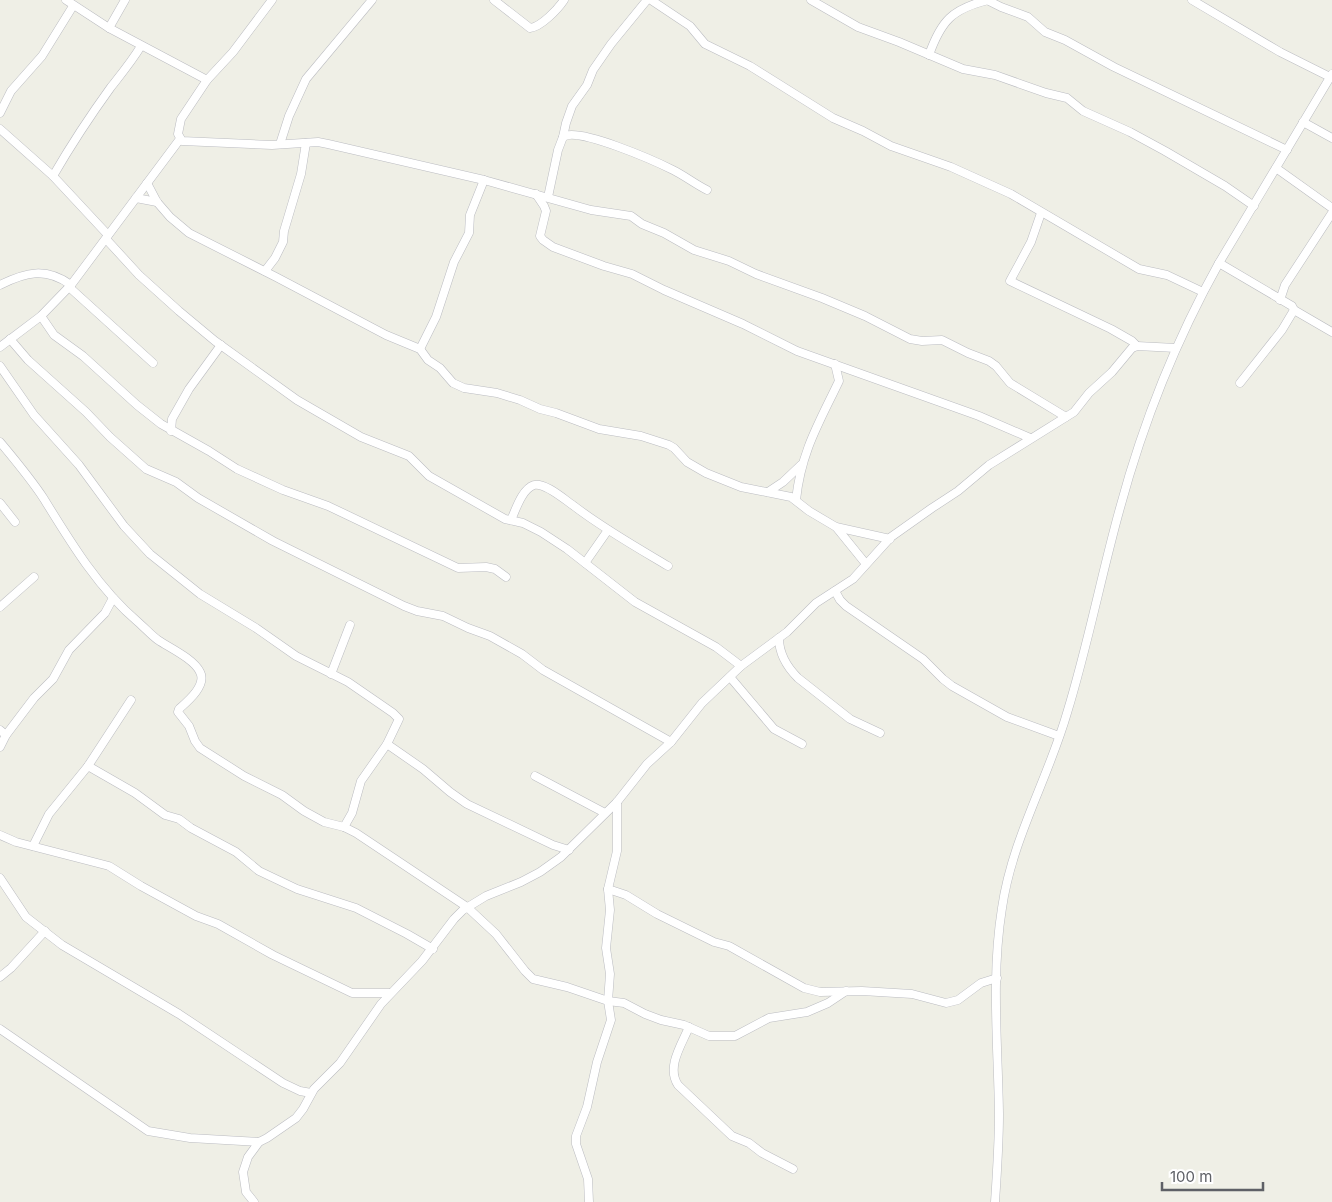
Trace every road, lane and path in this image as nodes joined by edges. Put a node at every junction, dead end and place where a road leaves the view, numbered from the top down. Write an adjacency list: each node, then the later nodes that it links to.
1 (66, 0): 13 (street)
2 (125, 0): 15 (street)
3 (272, 0): 19 (street)
4 (372, 0): 27 (street)
5 (494, 0): 6 (street)
6 (564, 0)
7 (651, 0): 23 (street); 40 (street)
8 (811, 0): 14 (street)
9 (828, 0): 14 (street)
10 (987, 0): 12 (street); 17 (street)
11 (1192, 0): 18 (street)
12 (1003, 4): 28 (street)
13 (73, 6): 15 (street); 20 (street)
14 (825, 9): 17 (street)
15 (109, 28): 16 (street)
16 (141, 46): 19 (street); 30 (street)
17 (929, 55): 38 (street)
18 (1331, 75): 21 (street)
19 (207, 80): 25 (street)
20 (0, 113)
21 (1303, 122): 24 (street); 28 (street)
22 (0, 129): 30 (street)
23 (567, 135): 33 (street); 35 (street)
24 (1332, 138)
25 (180, 139): 27 (street); 32 (street)
26 (306, 143): 27 (street); 31 (street); 44 (street)
27 (280, 144)
28 (1287, 150): 29 (street)
29 (1276, 168): 38 (street); 39 (street)
30 (53, 176): 42 (street)
31 (484, 180): 34 (street); 57 (street)
32 (147, 183): 36 (street); 37 (street)
33 (707, 190)
34 (536, 194): 35 (street); 59 (street)
35 (548, 197): 62 (street)
36 (136, 198): 37 (street); 42 (street)
37 (157, 202): 44 (street)
38 (1254, 206): 43 (street)
39 (1332, 208)
40 (1041, 213): 47 (street); 54 (street)
41 (1332, 213): 48 (street)
42 (107, 237): 46 (street); 53 (street)
43 (1219, 263): 47 (street); 48 (street)
44 (265, 271): 57 (street)
45 (0, 285): 46 (street)
46 (70, 286): 50 (street); 58 (street)
47 (1203, 292): 56 (street)
48 (1280, 300): 49 (street)
49 (1294, 310): 51 (street); 61 (street)
50 (41, 316): 52 (street); 64 (street)
51 (1332, 332)
52 (10, 339): 55 (street); 96 (street)
53 (221, 346): 63 (street); 72 (street)
54 (1137, 346): 56 (street); 62 (street)
55 (0, 347)
56 (1176, 348): 95 (street)
57 (420, 349): 69 (street)
58 (153, 363)
59 (835, 364): 66 (street); 68 (street)
60 (0, 366): 90 (street)
61 (1240, 383)
62 (1066, 417): 66 (street)
63 (172, 419): 64 (street); 65 (street)
64 (161, 424): 65 (street)
65 (172, 431): 81 (street)
66 (1030, 438): 76 (street)
67 (0, 442): 83 (street)
68 (802, 464): 69 (street); 70 (street)
69 (768, 492): 70 (street)
70 (796, 500): 74 (street)
71 (0, 503): 73 (street)
72 (511, 520): 75 (street); 77 (street)
73 (15, 522)
74 (836, 527): 76 (street); 78 (street)
75 (608, 530): 77 (street); 79 (street)
76 (890, 539): 78 (street)
77 (585, 563): 89 (street)
78 (866, 564): 82 (street)
79 (668, 566)
80 (34, 577): 84 (street)
81 (506, 577)
82 (835, 591): 86 (street); 95 (street)
83 (113, 598): 93 (street); 104 (street)
84 (0, 607)
85 (350, 625): 90 (street)
86 (779, 638): 87 (street); 88 (street)
87 (770, 645): 88 (street); 89 (street)
88 (779, 649): 94 (street)
89 (741, 666): 91 (street)
90 (331, 674): 97 (street)
91 (730, 677): 96 (street); 98 (street)
92 (131, 700): 100 (street)
93 (3, 732): 99 (street)
94 (880, 733)
95 (1059, 736): 114 (street)
96 (671, 742): 102 (street)
97 (387, 744): 104 (street); 107 (street)
98 (802, 744)
99 (0, 747)
100 (88, 766): 106 (street); 112 (street)
101 (535, 776): 103 (street)
102 (617, 802): 103 (street); 109 (street)
103 (605, 813): 107 (street)
104 (344, 827): 110 (street)
105 (0, 835): 106 (street)
106 (33, 846): 116 (street)
107 (569, 850): 110 (street)
108 (0, 878): 111 (street)
109 (608, 889): 115 (street); 117 (street)
110 (467, 907): 112 (street); 117 (street)
111 (45, 931): 113 (street); 120 (street)
112 (433, 949): 116 (street)
113 (0, 977)
114 (997, 978): 115 (street); 125 (street)
115 (846, 991): 118 (street)
116 (390, 993): 120 (street)
117 (608, 1001): 118 (street); 124 (street)
118 (689, 1026): 122 (street)
119 (0, 1030): 121 (street)
120 (311, 1093): 121 (street)
121 (259, 1142): 123 (street)
122 (793, 1169)
123 (254, 1202)
124 (589, 1202)
125 (995, 1202)

